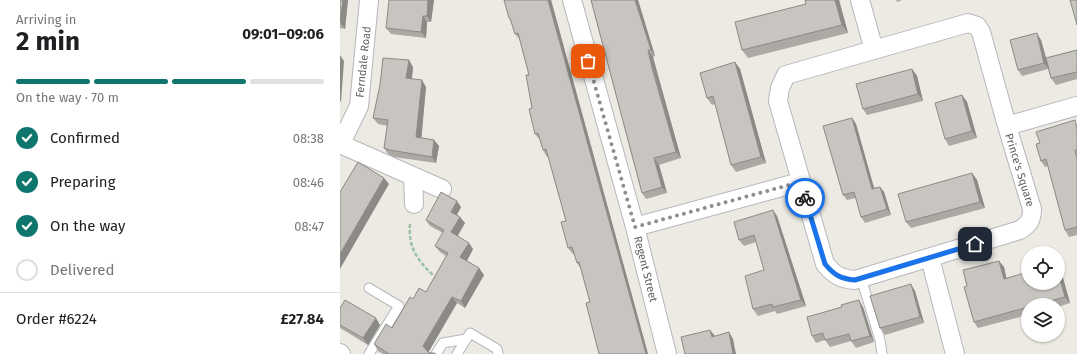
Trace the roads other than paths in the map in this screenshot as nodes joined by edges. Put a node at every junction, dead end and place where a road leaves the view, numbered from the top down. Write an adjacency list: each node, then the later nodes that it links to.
1 (369, 0): 7 (street, Ferndale Road)
2 (572, 0): 12 (street, Regent Street)
3 (860, 0): 4 (street)
4 (874, 50): 6 (street, Prince's Square); 9 (street, Prince's Square)
5 (1077, 106): 6 (street)
6 (1006, 126): 13 (street, Prince's Square)
7 (340, 144): 8 (street)
8 (413, 176): 10 (street); 11 (street)
9 (800, 182): 12 (street); 14 (street, Prince's Square)
10 (442, 189)
11 (414, 204)
12 (635, 227): 21 (street, Regent Street)
13 (930, 258): 14 (street, Prince's Square); 23 (street)
14 (861, 278): 22 (lane)
15 (369, 288): 17 (lane)
16 (466, 339): 18 (lane); 19 (lane); 20 (lane)
17 (369, 354)
18 (436, 354)
19 (457, 354)
20 (498, 354)
21 (667, 354)
22 (882, 354)
23 (955, 354)

